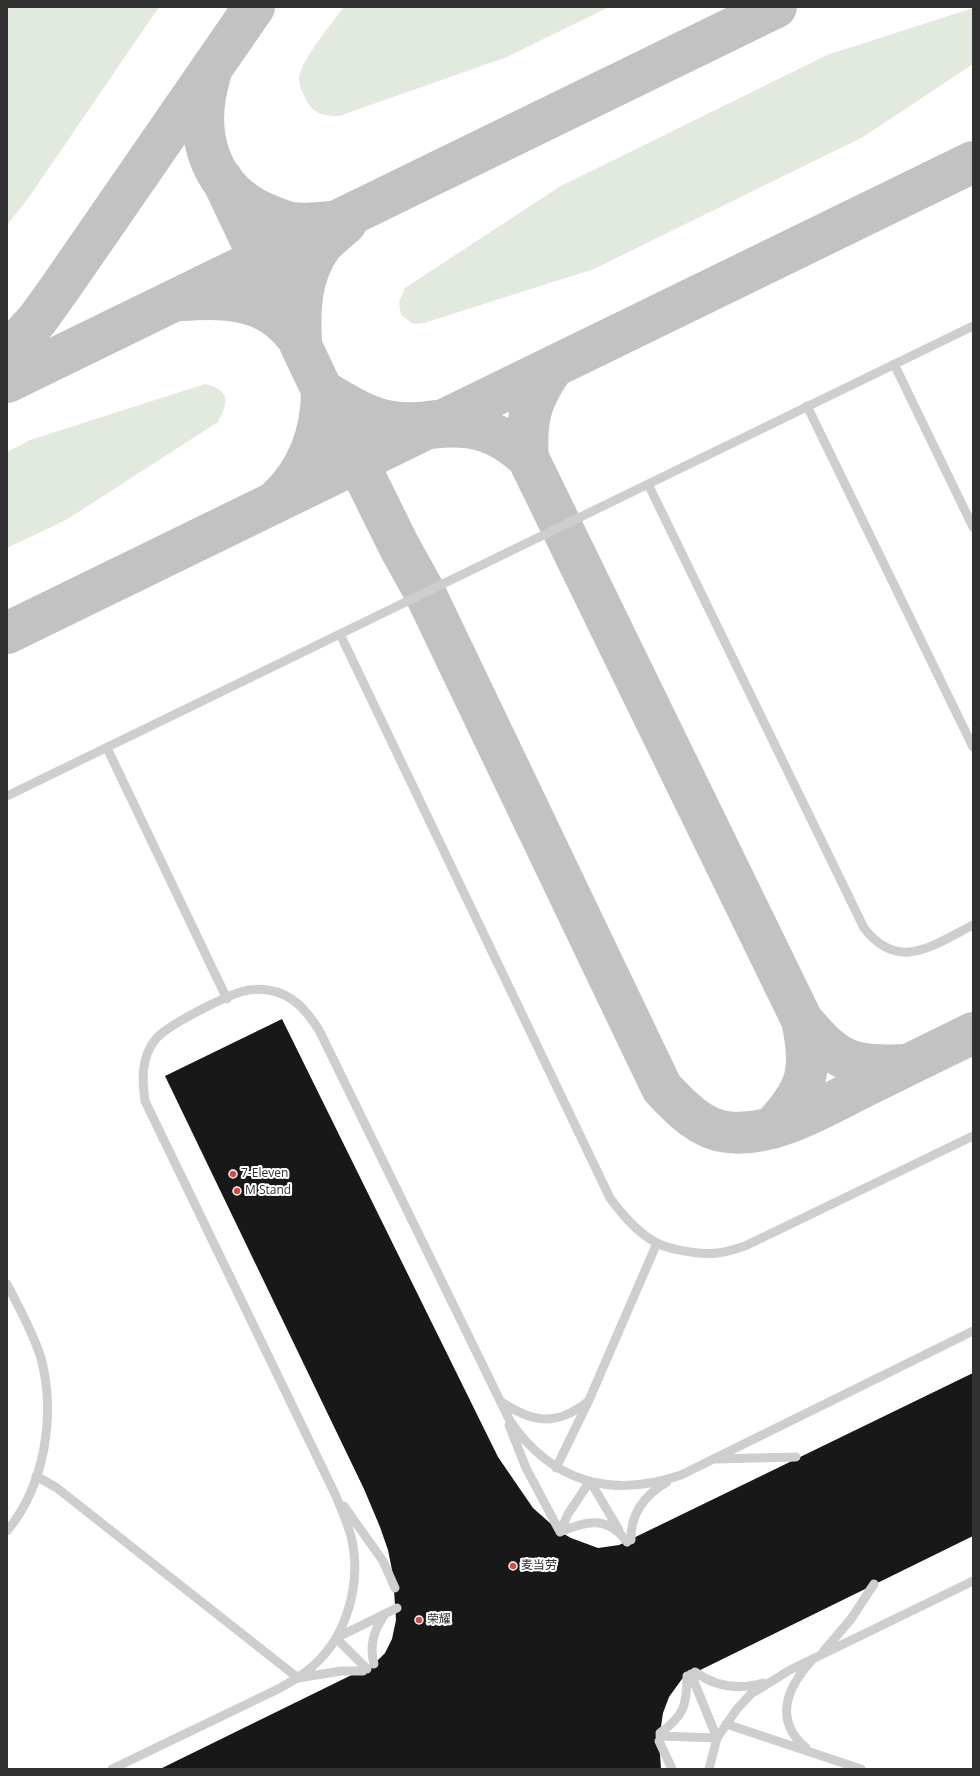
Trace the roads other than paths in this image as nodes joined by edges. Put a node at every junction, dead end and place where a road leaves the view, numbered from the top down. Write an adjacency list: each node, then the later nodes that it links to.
1 (973, 326): 2 (lane)
2 (894, 364): 3 (lane); 5 (lane)
3 (807, 406): 4 (lane); 7 (lane)
4 (648, 484): 6 (lane); 10 (lane)
5 (973, 527)
6 (340, 634): 8 (lane); 13 (lane)
7 (973, 747)
8 (107, 748): 9 (lane); 11 (lane)
9 (7, 796)
10 (973, 925)
11 (227, 999): 17 (lane); 24 (lane)
12 (973, 1136): 13 (lane)
13 (656, 1243): 16 (lane)
14 (7, 1284): 22 (lane)
15 (973, 1332): 19 (lane)
16 (589, 1400): 17 (lane); 20 (lane)
17 (500, 1401): 20 (lane); 26 (lane)
18 (796, 1457): 19 (lane)
19 (712, 1459): 21 (lane)
20 (556, 1468): 23 (lane)
21 (681, 1475): 23 (lane); 27 (lane)
22 (36, 1476): 25 (lane); 37 (lane)
23 (590, 1481): 26 (lane); 27 (lane)
24 (335, 1494): 30 (lane); 33 (lane)
25 (7, 1531)
26 (560, 1532): 27 (lane)
27 (620, 1533)
28 (973, 1581): 34 (lane)
29 (874, 1584): 34 (lane)
30 (395, 1588)
31 (397, 1608): 32 (lane)
32 (386, 1613): 33 (lane); 35 (lane)
33 (336, 1638): 35 (lane); 37 (lane)
34 (818, 1656): 38 (lane); 42 (lane)
35 (368, 1668): 37 (lane)
36 (691, 1674): 38 (lane); 40 (lane); 41 (lane)
37 (298, 1678): 43 (lane)
38 (769, 1682): 39 (lane)
39 (726, 1724): 41 (lane); 42 (lane)
40 (660, 1737): 41 (lane); 44 (lane)
41 (717, 1738): 45 (lane)
42 (808, 1751): 46 (lane)
43 (112, 1769)
44 (672, 1769)
45 (709, 1769)
46 (861, 1769)

